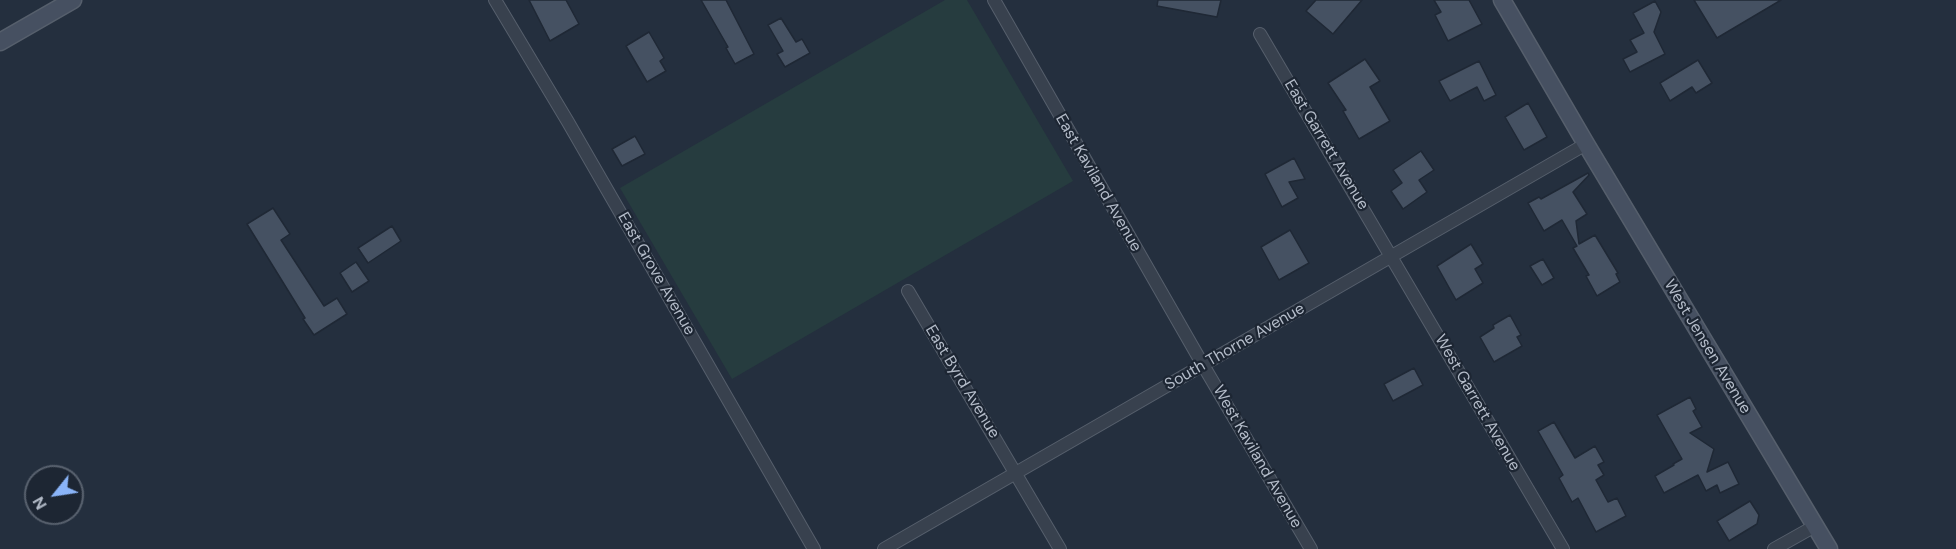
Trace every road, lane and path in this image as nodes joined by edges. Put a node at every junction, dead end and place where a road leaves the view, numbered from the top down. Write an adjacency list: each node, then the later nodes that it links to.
1 (73, 0): 6 (street)
2 (495, 0): 13 (street, East Grove Avenue)
3 (994, 0): 10 (street, East Kaviland Avenue)
4 (1502, 0): 7 (street, West Jensen Avenue)
5 (1260, 34): 8 (street, East Garrett Avenue)
6 (0, 42)
7 (1586, 144): 8 (street, South Thorne Avenue); 12 (street, West Jensen Avenue)
8 (1392, 257): 10 (street, South Thorne Avenue); 17 (street, West Garrett Avenue)
9 (908, 291): 11 (street, East Byrd Avenue)
10 (1203, 365): 11 (street, South Thorne Avenue); 16 (street, West Kaviland Avenue)
11 (1016, 473): 14 (street, South Thorne Avenue); 15 (street, East Byrd Avenue)
12 (1815, 526): 18 (street); 19 (street, West Jensen Avenue)
13 (814, 549)
14 (885, 549)
15 (1060, 549)
16 (1311, 549)
17 (1563, 549)
18 (1774, 549)
19 (1829, 549)

